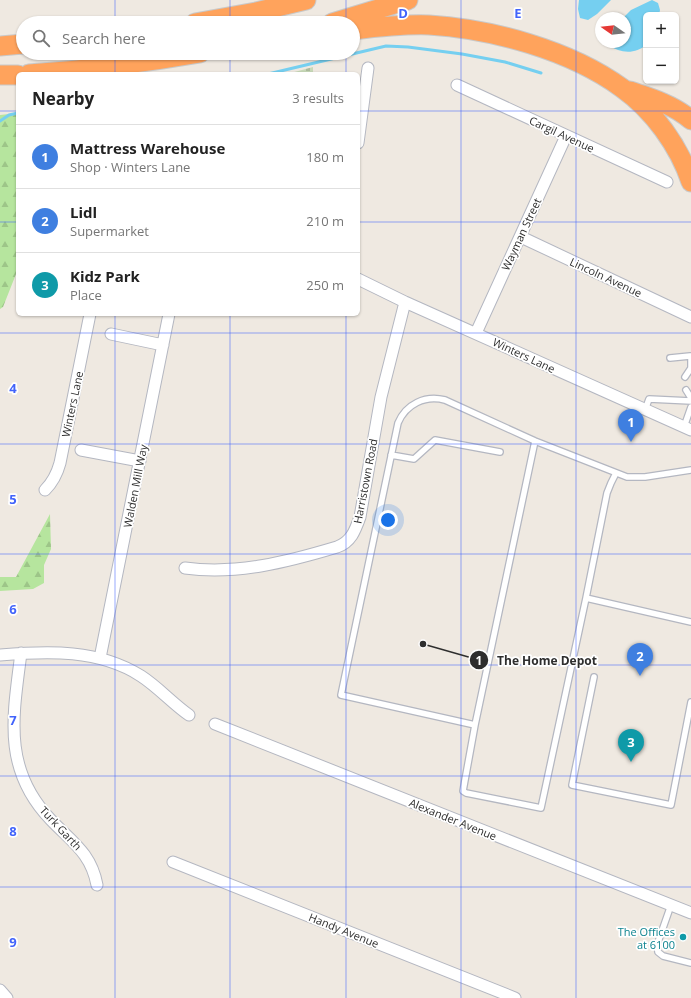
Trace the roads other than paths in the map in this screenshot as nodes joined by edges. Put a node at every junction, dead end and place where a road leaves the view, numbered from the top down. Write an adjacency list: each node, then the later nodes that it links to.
1 (254, 0): 4 (highway)
2 (306, 0): 5 (highway)
3 (408, 0): 6 (highway)
4 (205, 16)
5 (234, 16)
6 (355, 16)
7 (360, 29): 16 (highway)
8 (16, 45): 9 (highway)
9 (0, 46)
10 (152, 60): 12 (highway)
11 (368, 68): 18 (street)
12 (52, 72)
13 (0, 75): 14 (highway)
14 (16, 75)
15 (457, 85): 19 (street, Cargil Avenue)
16 (623, 88): 17 (highway); 21 (highway)
17 (691, 120)
18 (360, 128)
19 (566, 136): 20 (street, Cargil Avenue); 22 (street, Wayman Street)
20 (668, 182)
21 (691, 182)
22 (521, 237): 27 (street, Lincoln Avenue); 28 (street, Wayman Street)
23 (360, 280): 24 (street, Winters Lane)
24 (405, 302): 28 (street, Winters Lane); 49 (street, Harristown Road)
25 (90, 316): 48 (street, Winters Lane)
26 (170, 316): 30 (street, Walden Mill Way)
27 (691, 317)
28 (476, 333): 39 (street, Winters Lane)
29 (111, 334): 30 (street)
30 (163, 344): 45 (street, Walden Mill Way)
31 (691, 356): 32 (lane); 33 (lane)
32 (670, 358)
33 (691, 369): 34 (lane)
34 (685, 377)
35 (686, 390): 36 (lane)
36 (691, 398)
37 (691, 401): 39 (lane)
38 (691, 407): 40 (lane)
39 (645, 410): 40 (street, Winters Lane)
40 (687, 428)
41 (535, 441): 44 (lane); 47 (lane); 60 (lane)
42 (81, 450): 45 (street)
43 (500, 452): 44 (lane)
44 (391, 455): 60 (lane)
45 (140, 461): 54 (street, Walden Mill Way)
46 (691, 470): 47 (lane)
47 (616, 473): 50 (lane)
48 (45, 490)
49 (185, 568)
50 (586, 598): 51 (lane); 60 (lane)
51 (691, 622)
52 (20, 653): 53 (street); 54 (street); 62 (street, Turk Garth)
53 (0, 655)
54 (100, 658): 57 (street)
55 (594, 677): 58 (lane)
56 (691, 702): 58 (lane)
57 (189, 715)
58 (689, 723)
59 (215, 724): 63 (street, Alexander Avenue)
60 (475, 725)
61 (172, 862): 68 (street, Handy Avenue)
62 (97, 885)
63 (671, 905): 64 (street, Alexander Avenue); 65 (lane)
64 (691, 913)
65 (691, 963)
66 (0, 990): 67 (street)
67 (7, 998)
68 (515, 998)

